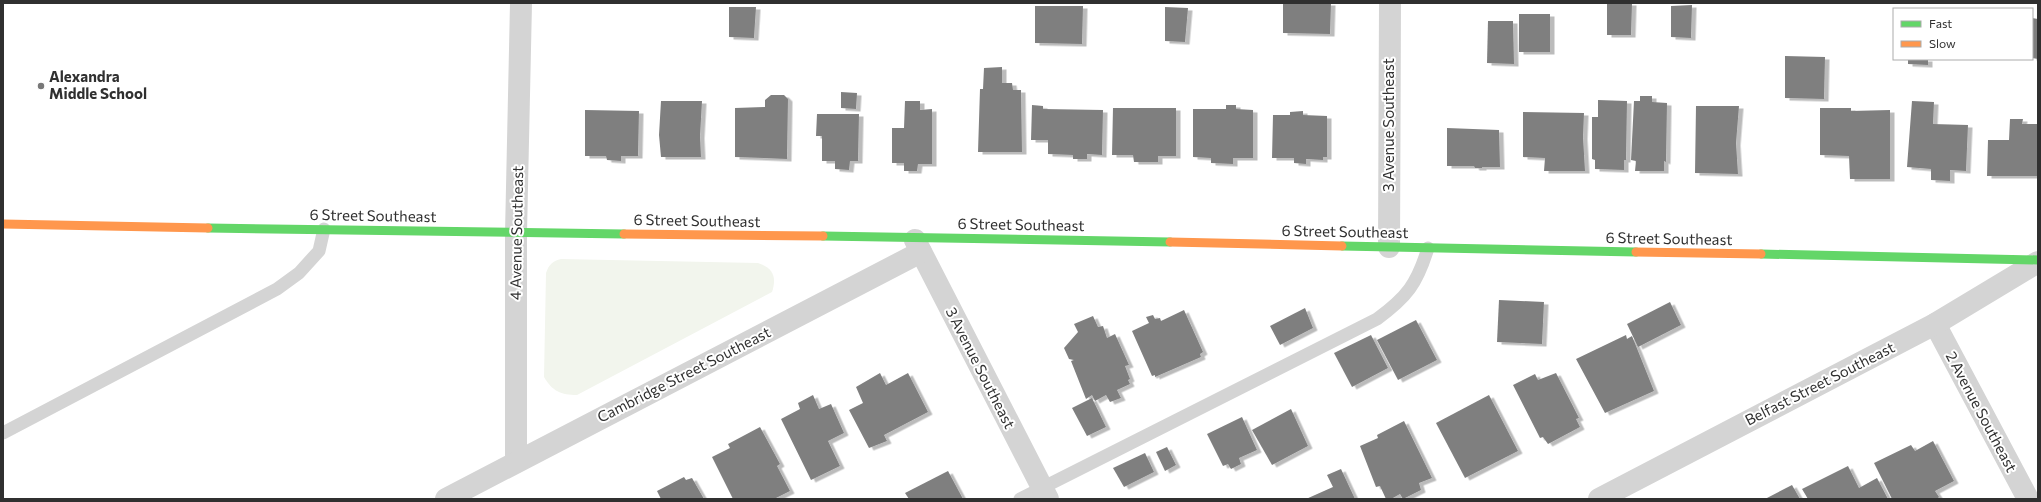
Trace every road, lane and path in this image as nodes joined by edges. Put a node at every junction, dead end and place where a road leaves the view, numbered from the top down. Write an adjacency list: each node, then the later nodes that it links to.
1 (521, 3): 5 (street, 4 Avenue Southeast)
2 (1390, 3): 7 (street, 3 Avenue Southeast)
3 (3, 224): 4 (street, 6 Street Southeast)
4 (324, 228): 5 (street, 6 Street Southeast); 11 (lane)
5 (516, 233): 6 (street, 6 Street Southeast); 12 (street, 4 Avenue Southeast)
6 (918, 244): 7 (street, 6 Street Southeast); 12 (street, Cambridge Street Southeast); 13 (street, 3 Avenue Southeast)
7 (1389, 247): 8 (street, 6 Street Southeast)
8 (1428, 248): 9 (street, 6 Street Southeast); 13 (lane)
9 (2038, 261): 10 (street, Belfast Street Southeast)
10 (1935, 324): 16 (street, Belfast Street Southeast); 17 (street, 2 Avenue Southeast)
11 (3, 433)
12 (516, 462): 14 (street, Cambridge Street Southeast)
13 (1045, 493): 15 (lane)
14 (446, 499)
15 (1020, 499)
16 (1599, 499)
17 (2028, 499)

